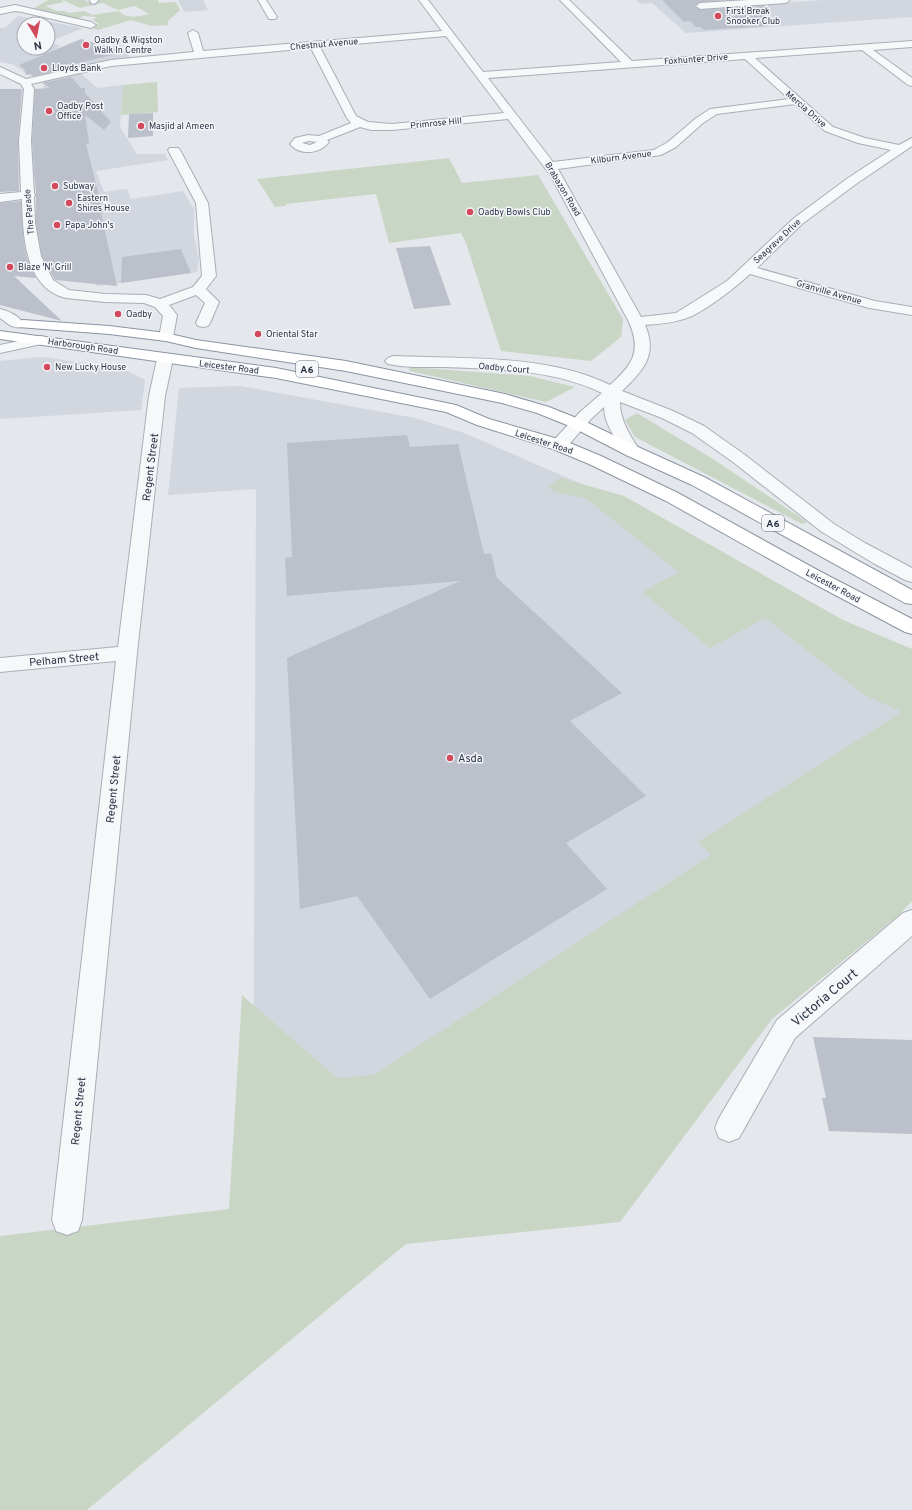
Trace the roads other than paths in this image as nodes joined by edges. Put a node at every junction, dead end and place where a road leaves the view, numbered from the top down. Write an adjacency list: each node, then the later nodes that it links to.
1 (262, 0): 11 (street)
2 (423, 0): 14 (street, Brabazon Road)
3 (564, 0): 20 (street)
4 (786, 0): 6 (street)
5 (34, 3): 8 (street)
6 (719, 5): 7 (street); 10 (street)
7 (700, 6)
8 (15, 8): 9 (street); 12 (street)
9 (0, 11)
10 (727, 11)
11 (272, 17)
12 (91, 25)
13 (193, 33): 18 (street)
14 (449, 33): 16 (street, Chestnut Avenue); 22 (street, Brabazon Road)
15 (912, 44): 17 (street, Foxhunter Drive)
16 (314, 45): 18 (street, Chestnut Avenue); 27 (street)
17 (863, 47): 19 (street, Foxhunter Drive); 24 (street)
18 (199, 54): 23 (street, Chestnut Avenue)
19 (746, 56): 20 (street, Foxhunter Drive); 25 (street, Mercia Drive)
20 (629, 64): 22 (street, Foxhunter Drive)
21 (0, 70): 23 (street)
22 (481, 75): 26 (street, Brabazon Road)
23 (25, 82): 33 (street, The Parade)
24 (912, 83)
25 (797, 102): 30 (street, Mercia Drive); 32 (street, Kilburn Avenue)
26 (512, 115): 27 (street, Primrose Hill); 32 (street, Brabazon Road)
27 (360, 124): 28 (street, Primrose Hill)
28 (320, 139)
29 (912, 141): 30 (street, Seagrave Drive)
30 (899, 148): 35 (street, Seagrave Drive)
31 (174, 150): 36 (street)
32 (550, 166): 41 (street, Brabazon Road)
33 (28, 195): 34 (street); 37 (street, The Parade)
34 (0, 198)
35 (747, 269): 38 (street, Granville Avenue); 41 (street, Seagrave Drive)
36 (198, 290): 37 (street); 42 (street)
37 (160, 304): 46 (street)
38 (912, 311)
39 (0, 313): 43 (street)
40 (0, 321): 43 (highway, Harborough Road / A6)
41 (636, 322): 50 (street, Brabazon Road)
42 (204, 323)
43 (17, 324): 46 (highway, Harborough Road / A6); 46 (highway, A6)
44 (0, 335): 45 (highway, Harborough Road / A6)
45 (41, 340): 46 (highway, Harborough Road / A6); 47 (street)
46 (165, 348): 49 (highway, Leicester Road / A6); 51 (highway, Leicester Road / A6); 51 (highway, A6); 59 (street, Regent Street)
47 (0, 349)
48 (393, 361): 50 (street, Oadby Court)
49 (346, 366): 52 (highway, Leicester Road / A6); 53 (highway, A6)
50 (612, 392): 52 (street, Brabazon Road); 54 (street); 56 (street, Oadby Court)
51 (450, 408): 53 (highway, Leicester Road / A6)
52 (578, 424): 53 (street, Brabazon Road); 54 (highway, Leicester Road / A6); 55 (highway, A6)
53 (560, 445): 55 (highway, Leicester Road / A6)
54 (632, 451): 57 (highway, Leicester Road / A6)
55 (814, 576): 58 (highway, Leicester Road / A6)
56 (912, 576)
57 (912, 598)
58 (912, 627)
59 (127, 653): 60 (street, Pelham Street); 63 (street, Regent Street)
60 (0, 664)
61 (912, 921): 62 (street, Victoria Court)
62 (729, 1128)
63 (67, 1220)

